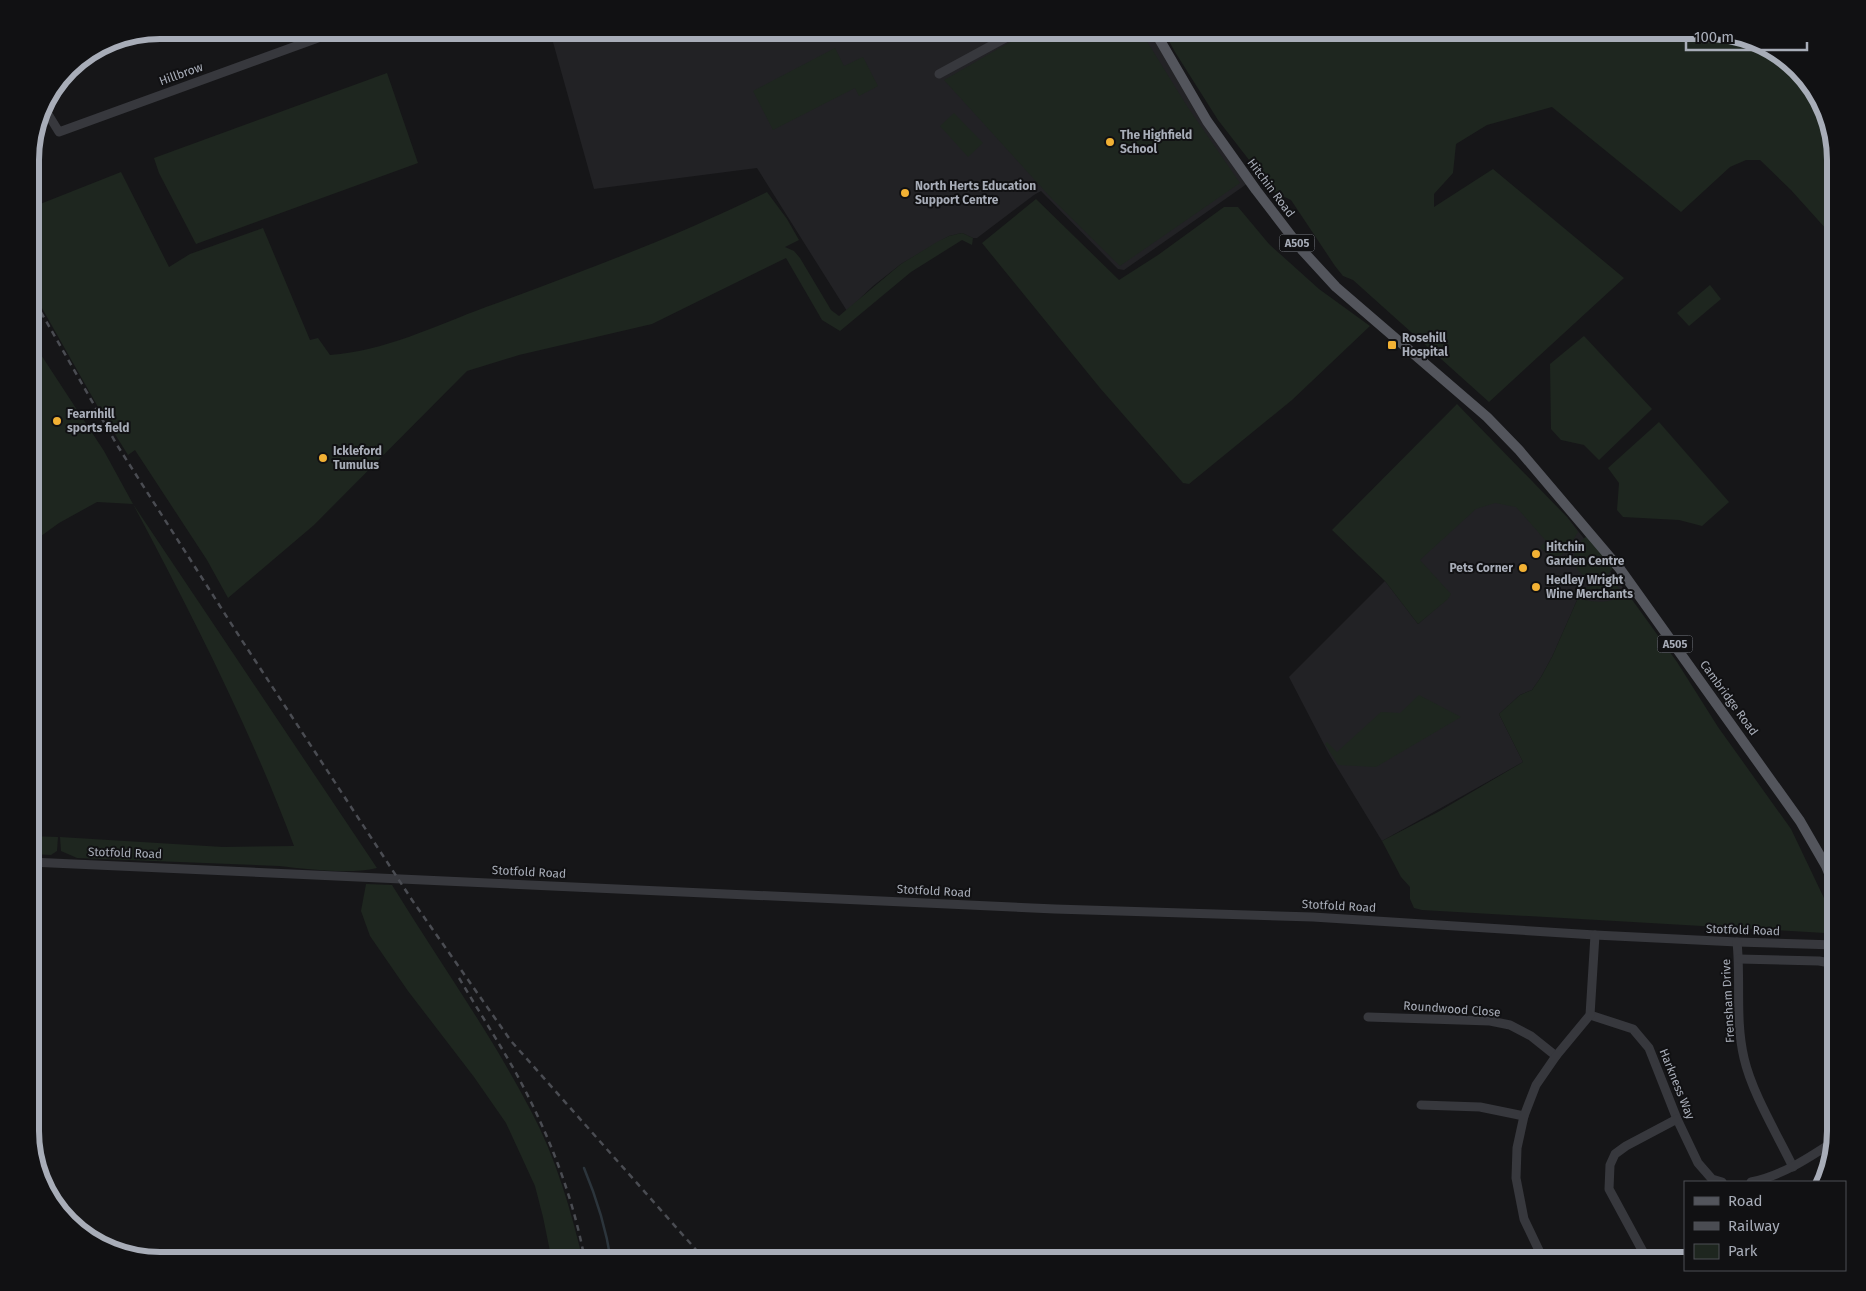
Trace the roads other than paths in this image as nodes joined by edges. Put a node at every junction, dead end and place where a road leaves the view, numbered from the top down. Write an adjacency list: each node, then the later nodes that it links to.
1 (315, 39): 5 (street, Hillbrow)
2 (1003, 39): 4 (street)
3 (1159, 39): 6 (main road, Hitchin Road / A505)
4 (939, 74)
5 (48, 114)
6 (1486, 416): 8 (main road, Cambridge Road / A505)
7 (39, 862): 9 (street, Stotfold Road)
8 (1827, 868)
9 (1595, 935): 10 (street, Stotfold Road); 14 (street)
10 (1737, 942): 11 (street, Stotfold Road); 12 (street, Frensham Drive)
11 (1827, 945)
12 (1739, 959): 13 (street); 21 (street, Frensham Drive)
13 (1827, 962)
14 (1590, 1015): 16 (street); 19 (street, Harkness Way)
15 (1368, 1017): 16 (street, Roundwood Close)
16 (1556, 1056): 18 (street)
17 (1421, 1105): 18 (street)
18 (1524, 1116): 24 (street)
19 (1677, 1119): 22 (street, Harkness Way); 25 (street)
20 (1826, 1146): 21 (street)
21 (1793, 1167): 23 (street)
22 (1719, 1181)
23 (1756, 1181)
24 (1540, 1252)
25 (1643, 1252)

